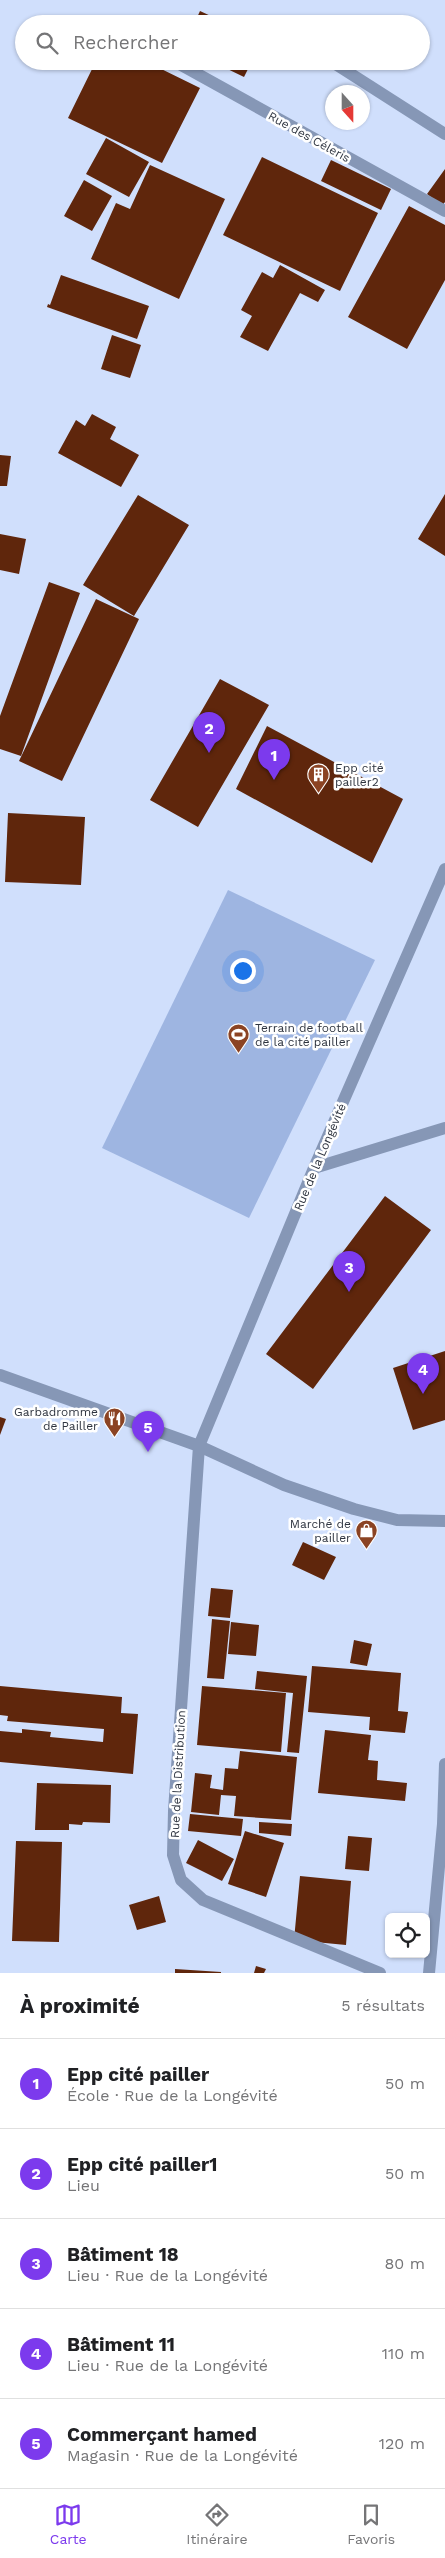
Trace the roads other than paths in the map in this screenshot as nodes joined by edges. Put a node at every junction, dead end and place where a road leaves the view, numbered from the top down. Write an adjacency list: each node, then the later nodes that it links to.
1 (190, 70): 4 (street, Rue des Céleris)
2 (344, 70): 3 (street)
3 (445, 134)
4 (445, 211)
5 (445, 869): 7 (street, Rue de la Longévité)
6 (445, 1128): 7 (street)
7 (314, 1168): 9 (street, Rue de la Longévité)
8 (0, 1376): 9 (street)
9 (199, 1446): 10 (street); 13 (street, Rue de la Distribution)
10 (445, 1521)
11 (445, 1764): 12 (street)
12 (444, 1824): 14 (street)
13 (380, 1973)
14 (428, 1973)

